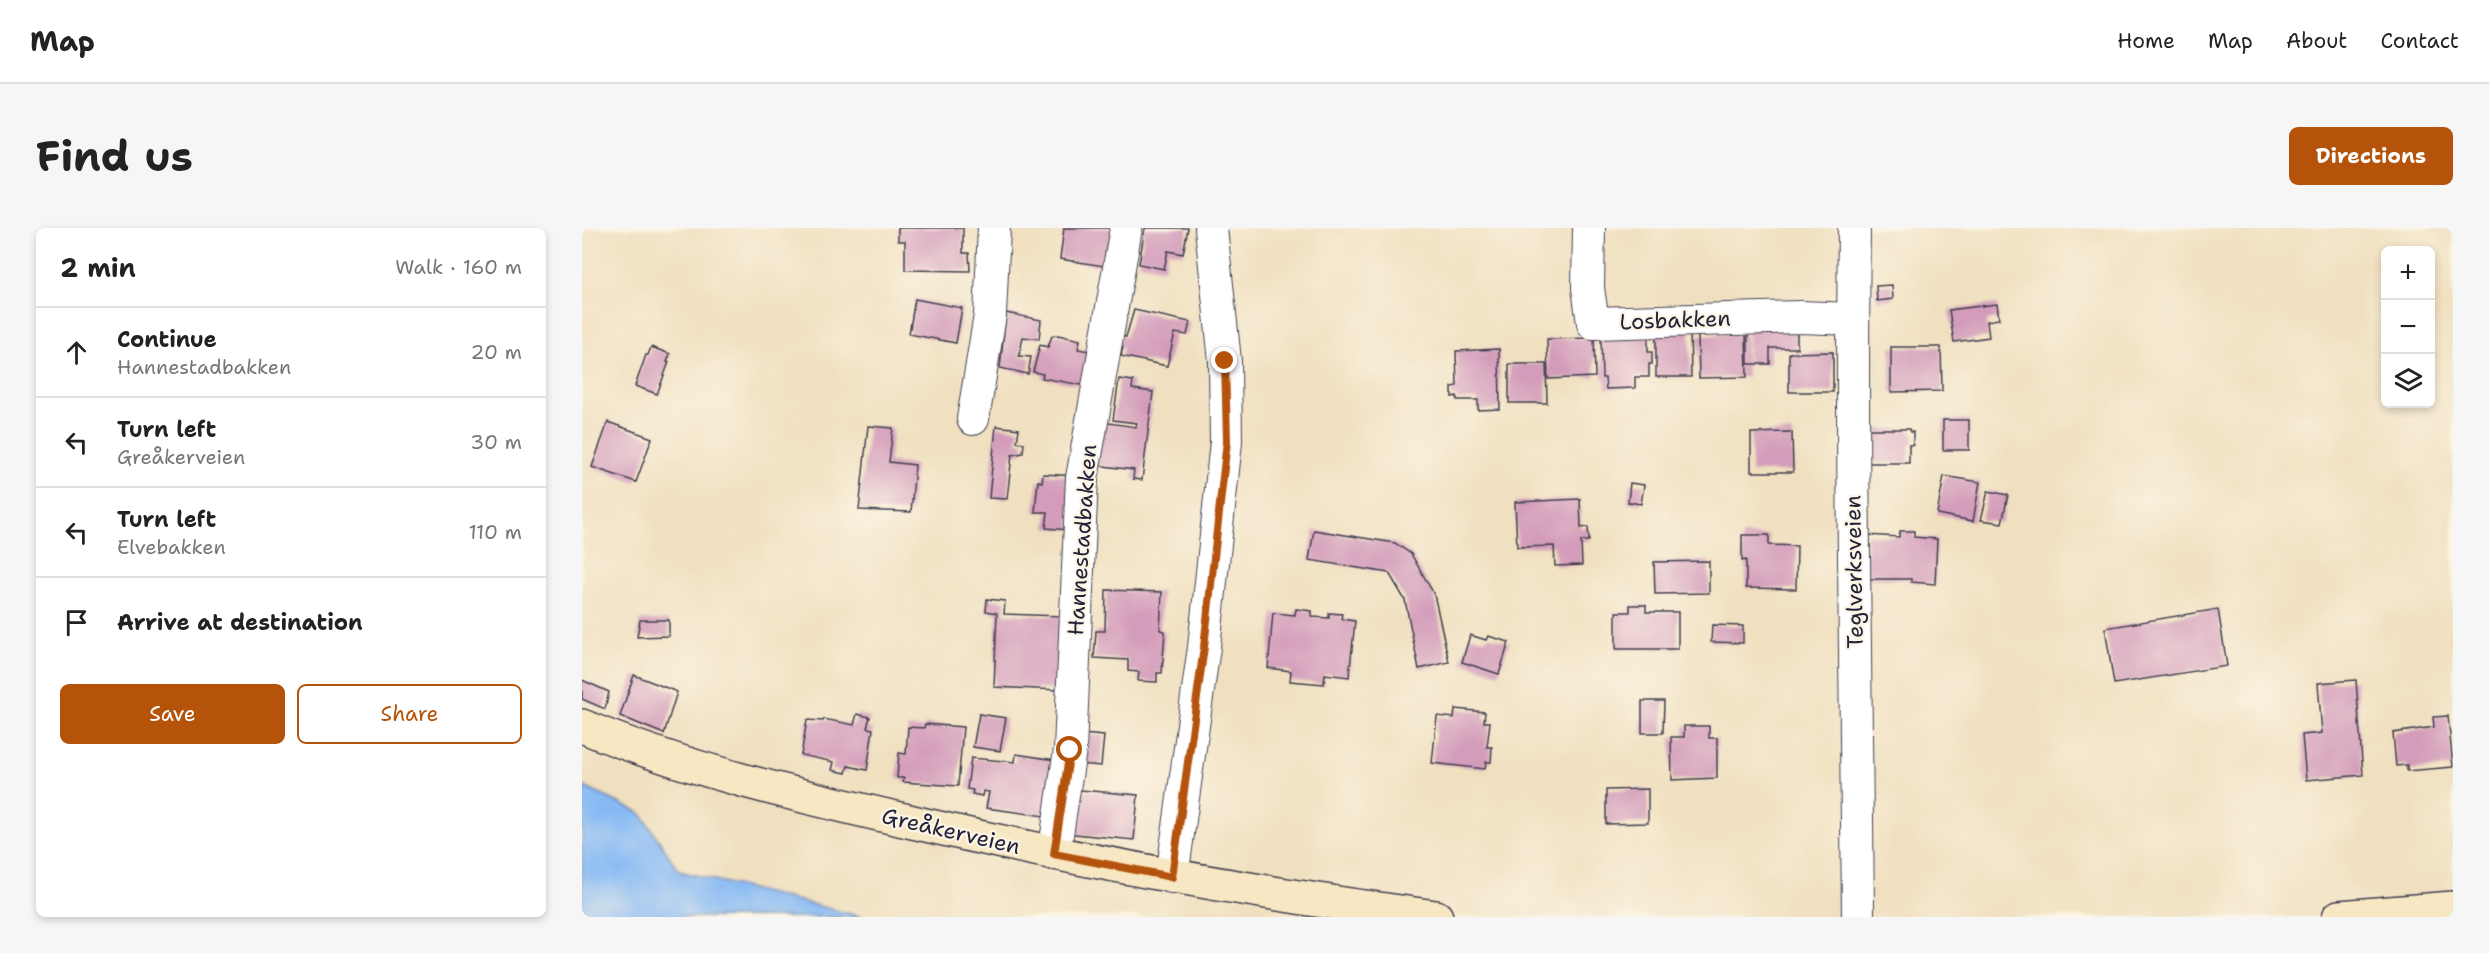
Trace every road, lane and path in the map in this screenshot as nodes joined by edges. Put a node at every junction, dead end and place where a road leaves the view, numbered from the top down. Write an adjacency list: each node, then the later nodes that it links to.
1 (994, 228): 7 (street)
2 (1126, 228): 9 (street, Hannestadbakken)
3 (1211, 228): 10 (street)
4 (1589, 228): 6 (street, Losbakken)
5 (1854, 228): 6 (street, Teglverksveien)
6 (1853, 319): 13 (street, Teglverksveien)
7 (973, 418)
8 (582, 726): 9 (main road, Greåkerveien)
9 (1054, 854): 10 (main road, Greåkerveien)
10 (1172, 877): 12 (main road, Greåkerveien)
11 (2453, 908): 14 (main road)
12 (1436, 917)
13 (1858, 917)
14 (2339, 917)

